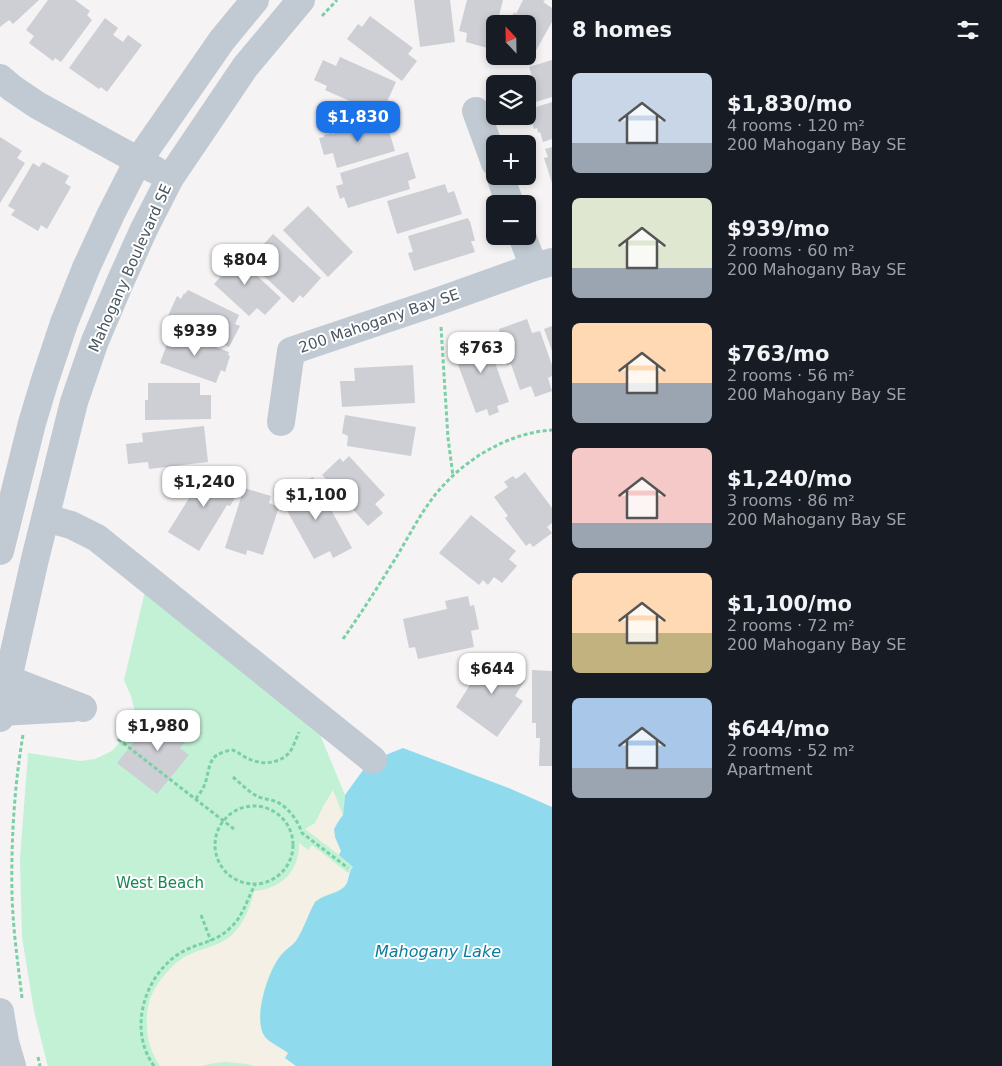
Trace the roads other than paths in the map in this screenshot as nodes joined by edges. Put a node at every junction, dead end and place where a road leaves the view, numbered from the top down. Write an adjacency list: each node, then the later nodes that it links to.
1 (254, 0): 6 (street)
2 (311, 9): 7 (street, Mahogany Boulevard SE)
3 (0, 78): 6 (street)
4 (476, 112): 5 (street)
5 (486, 139)
6 (138, 161): 7 (street); 12 (street)
7 (170, 178): 11 (street, Mahogany Boulevard SE)
8 (529, 245): 9 (street, 200 Mahogany Bay SE)
9 (543, 265): 10 (street, 200 Mahogany Bay SE)
10 (281, 422)
11 (46, 518): 13 (street, Mahogany Boulevard SE); 15 (street)
12 (0, 551)
13 (4, 677): 14 (street, Mahogany Boulevard SE); 14 (street)
14 (7, 713)
15 (373, 760)
16 (11, 1008): 17 (street)
17 (12, 1066)

